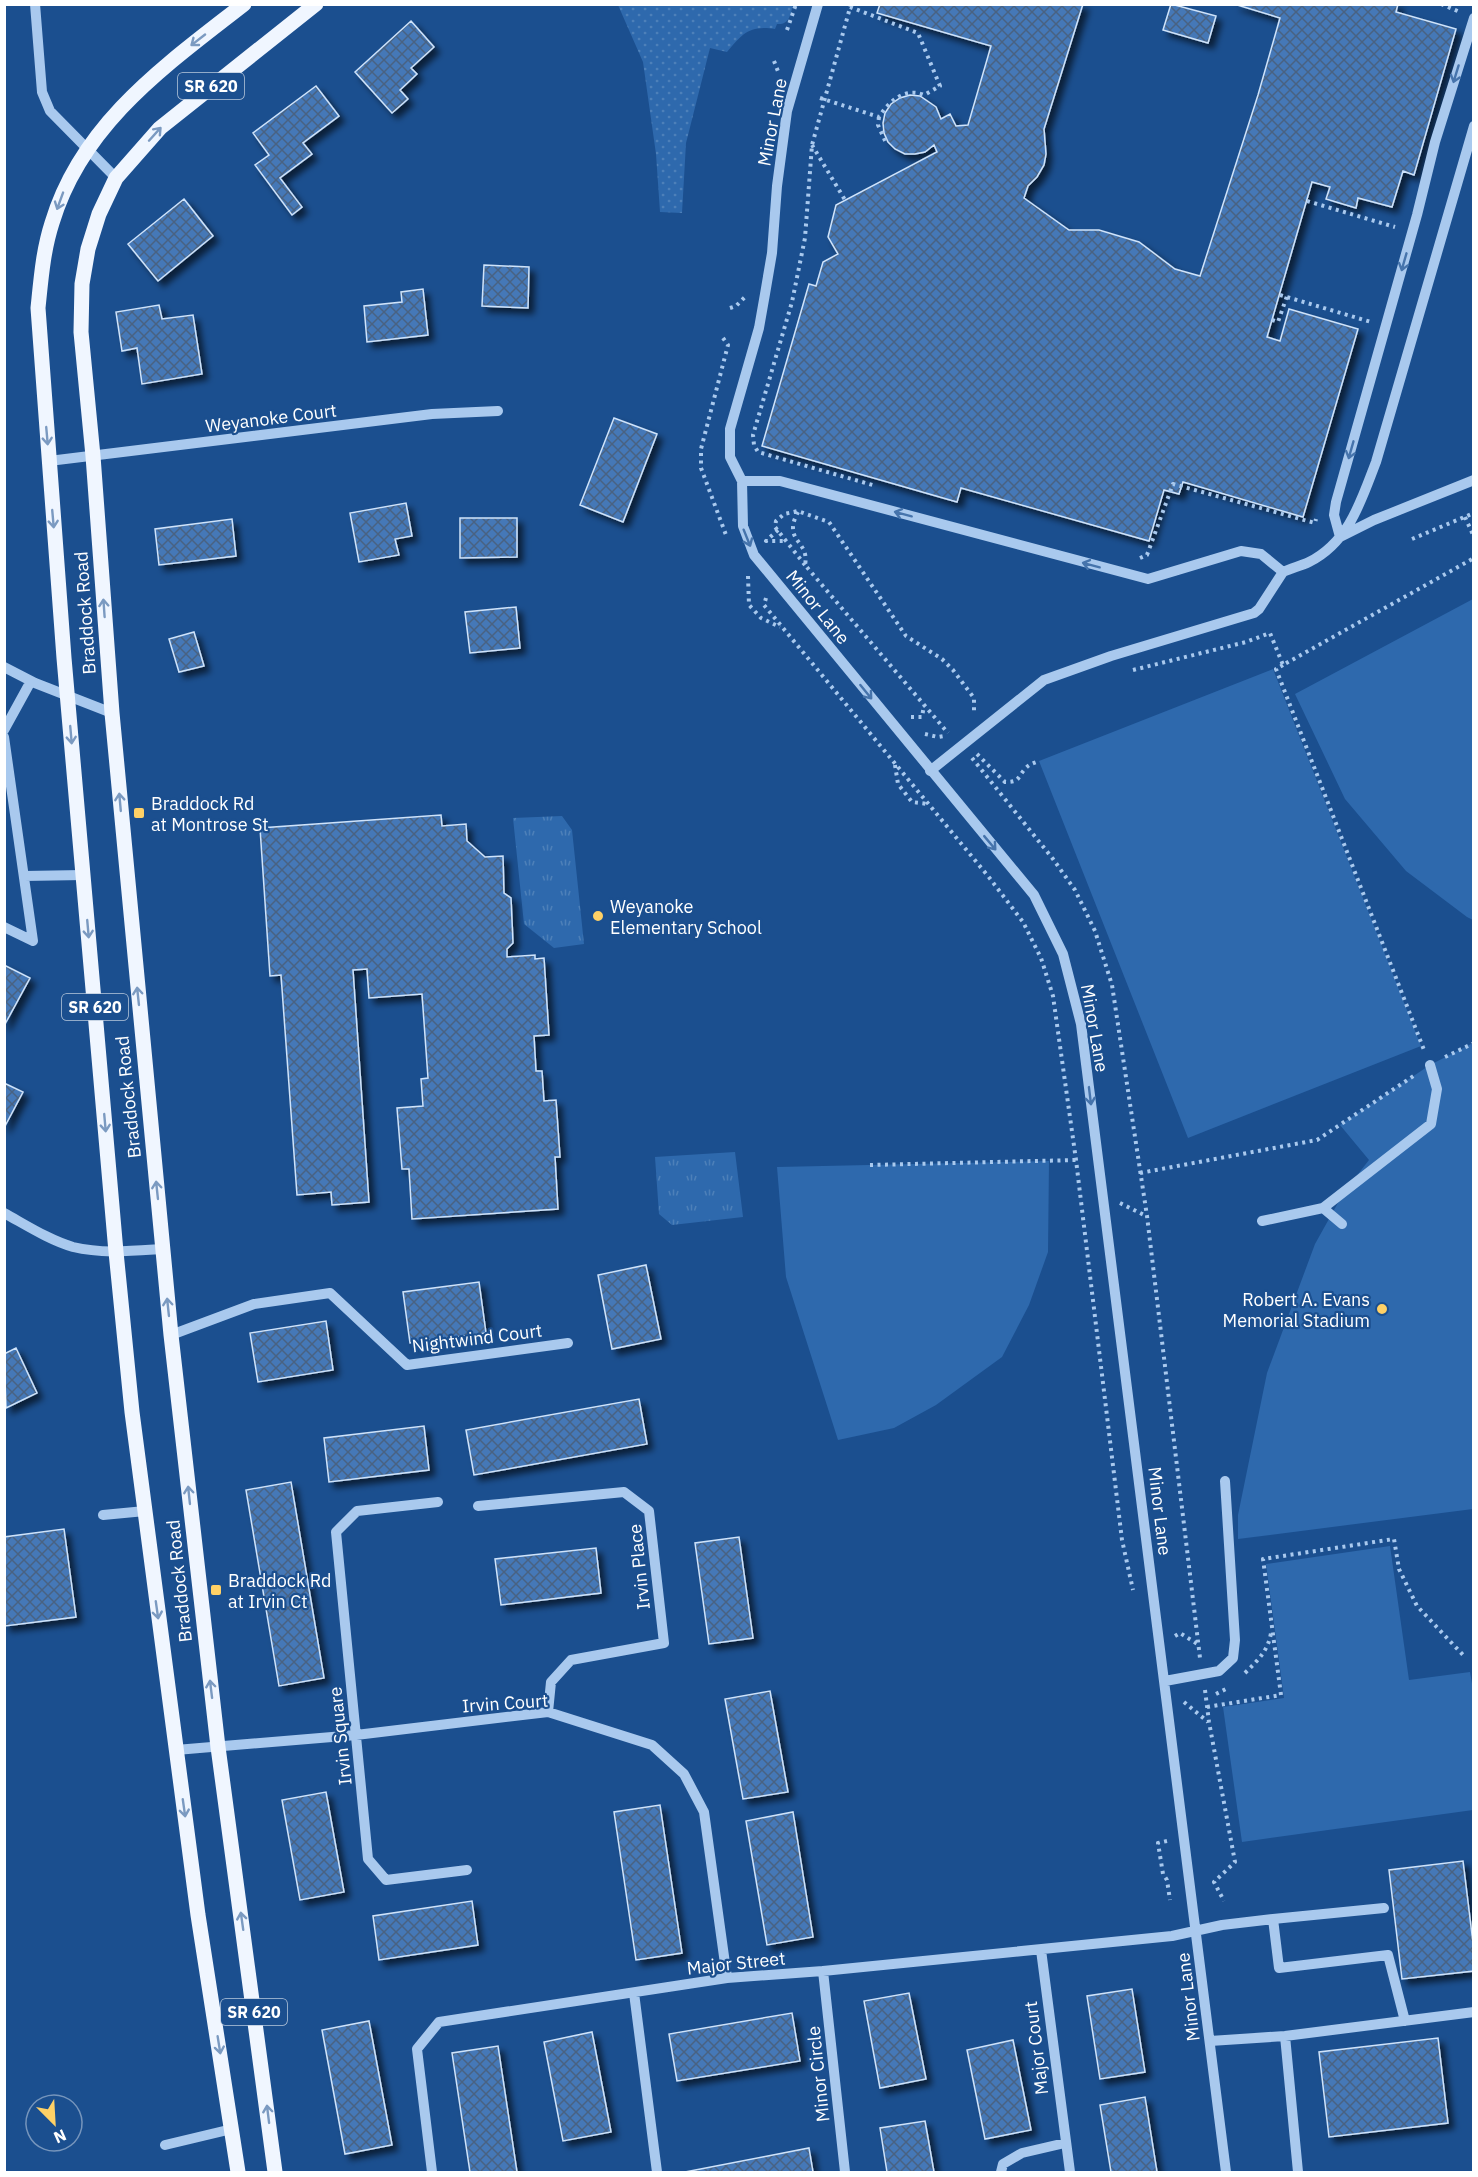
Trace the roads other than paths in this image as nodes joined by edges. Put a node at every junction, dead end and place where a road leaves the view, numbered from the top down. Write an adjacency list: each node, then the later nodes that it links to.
1 (35, 4): 7 (street)
2 (244, 4): 7 (main road, Braddock Road / SR 620, one-way to 7)
3 (316, 4): 8 (main road, Braddock Road / SR 620, one-way to 3)
4 (818, 4): 13 (street, Minor Lane)
5 (1470, 16): 14 (street, one-way to 14)
6 (1473, 126): 14 (street)
7 (86, 149): 8 (street); 11 (main road, Braddock Road / SR 620, one-way to 11)
8 (116, 178): 10 (main road, Braddock Road / SR 620)
9 (498, 411): 10 (street, Weyanoke Court)
10 (93, 456): 11 (street, Weyanoke Court); 19 (main road, Braddock Road / SR 620, one-way to 10)
11 (49, 461): 18 (main road, Braddock Road / SR 620, one-way to 18)
12 (1473, 480): 14 (street)
13 (742, 481): 15 (street, one-way to 13); 22 (street, Minor Lane, one-way to 22)
14 (1340, 537): 15 (street)
15 (1283, 572): 22 (street)
16 (4, 668): 17 (street)
17 (31, 681): 18 (street); 20 (street)
18 (68, 695): 19 (street); 23 (main road, Braddock Road / SR 620, one-way to 23)
19 (112, 713): 31 (main road, Braddock Road / SR 620, one-way to 19)
20 (4, 730)
21 (4, 737): 24 (street)
22 (930, 771): 40 (street, Minor Lane, one-way to 40)
23 (83, 875): 24 (street); 32 (main road, Braddock Road / SR 620, one-way to 32)
24 (24, 876): 25 (street)
25 (4, 927)
26 (1430, 1065): 27 (street)
27 (1323, 1208): 29 (street); 30 (street)
28 (4, 1214): 32 (street)
29 (1262, 1221)
30 (1342, 1224)
31 (162, 1248): 32 (street); 33 (main road, Braddock Road / SR 620, one-way to 31)
32 (116, 1252): 38 (main road, Braddock Road / SR 620)
33 (171, 1335): 34 (street, Nightwind Court); 43 (main road, Braddock Road / SR 620, one-way to 33)
34 (568, 1343)
35 (1225, 1481): 40 (street)
36 (438, 1502): 42 (street, Irvin Square)
37 (478, 1506): 41 (street, Irvin Place)
38 (145, 1511): 39 (street); 44 (main road, Braddock Road / SR 620, one-way to 44)
39 (102, 1515)
40 (1165, 1681): 48 (street, Minor Lane)
41 (548, 1712): 42 (street, Irvin Court); 51 (street, Irvin Court)
42 (356, 1735): 43 (street, Irvin Court); 45 (street, Irvin Square)
43 (218, 1747): 44 (street, Irvin Court); 61 (main road, Braddock Road / SR 620, one-way to 43)
44 (176, 1750): 57 (main road, Braddock Road / SR 620, one-way to 57)
45 (467, 1870)
46 (1384, 1908): 47 (street, Major Street)
47 (1273, 1919): 48 (street, Major Street); 54 (street)
48 (1197, 1931): 49 (street, Major Street); 56 (street, Minor Lane)
49 (1041, 1950): 50 (street, Major Street); 58 (street, Major Court)
50 (823, 1971): 51 (street, Major Street); 64 (street, Minor Circle)
51 (727, 1978): 52 (street, Major Street)
52 (634, 1993): 62 (street, Major Street); 63 (street)
53 (1473, 2012): 54 (street)
54 (1405, 2021): 55 (street)
55 (1285, 2036): 56 (street); 68 (street)
56 (1210, 2041): 67 (street, Minor Lane)
57 (232, 2129): 59 (street); 60 (main road, Braddock Road / SR 620)
58 (1065, 2143): 65 (street); 66 (street, Major Court)
59 (165, 2145)
60 (238, 2172)
61 (275, 2172)
62 (432, 2172)
63 (657, 2172)
64 (845, 2172)
65 (1001, 2172)
66 (1070, 2172)
67 (1226, 2172)
68 (1298, 2172)

